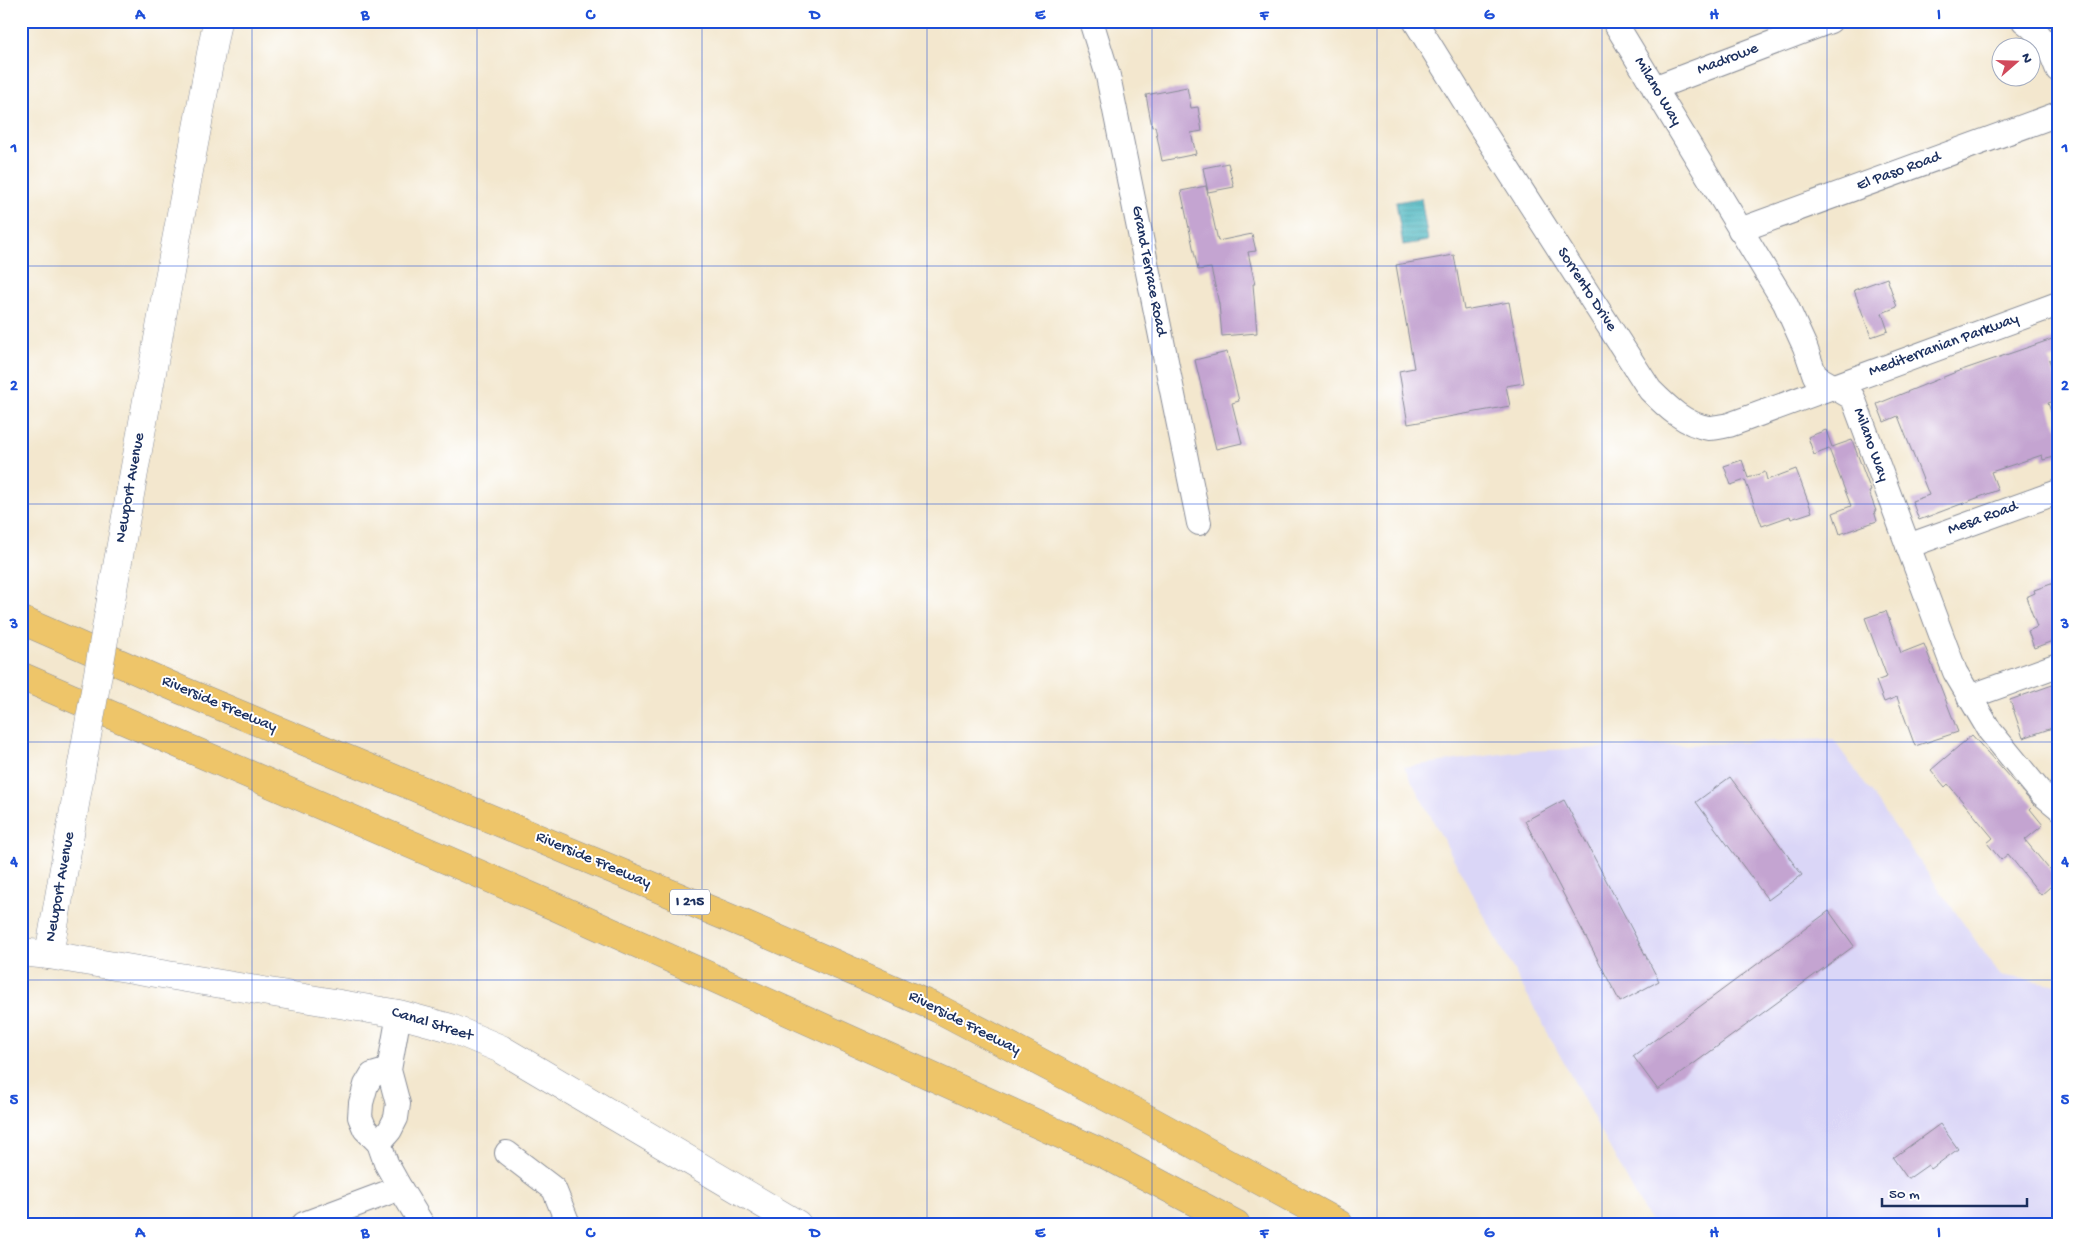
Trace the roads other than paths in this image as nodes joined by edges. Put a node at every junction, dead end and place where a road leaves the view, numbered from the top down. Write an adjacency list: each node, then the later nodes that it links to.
1 (218, 21): 22 (street, Newport Avenue, bridge)
2 (1091, 21): 14 (street, Grand Terrace Road)
3 (1415, 21): 12 (street, Sorrento Drive)
4 (1614, 21): 8 (street, Milano Way)
5 (1830, 21): 8 (street, Madrowe)
6 (2024, 21): 7 (street)
7 (2058, 70)
8 (1654, 88): 10 (street, Milano Way)
9 (2058, 114): 10 (street, El Paso Road)
10 (1740, 230): 12 (street, Milano Way)
11 (2058, 304): 12 (street, Mediterranian Parkway)
12 (1831, 387): 15 (street, Milano Way)
13 (2058, 492): 15 (street, Mesa Road)
14 (1199, 523)
15 (1908, 546): 19 (street, Milano Way)
16 (21, 620): 33 (highway, Riverside Freeway / I 215)
17 (2058, 665): 19 (street)
18 (21, 676): 32 (highway)
19 (1969, 697): 20 (street, Milano Way)
20 (2058, 807)
21 (21, 952): 22 (street, Canal Street)
22 (48, 955): 23 (street, Canal Street)
23 (399, 1014): 24 (street); 31 (street, Canal Street)
24 (390, 1070): 25 (street); 25 (street)
25 (379, 1143): 27 (street)
26 (507, 1153): 30 (street)
27 (400, 1188): 28 (street); 29 (street)
28 (304, 1224)
29 (422, 1224)
30 (568, 1224)
31 (797, 1224)
32 (1236, 1224)
33 (1339, 1224)

